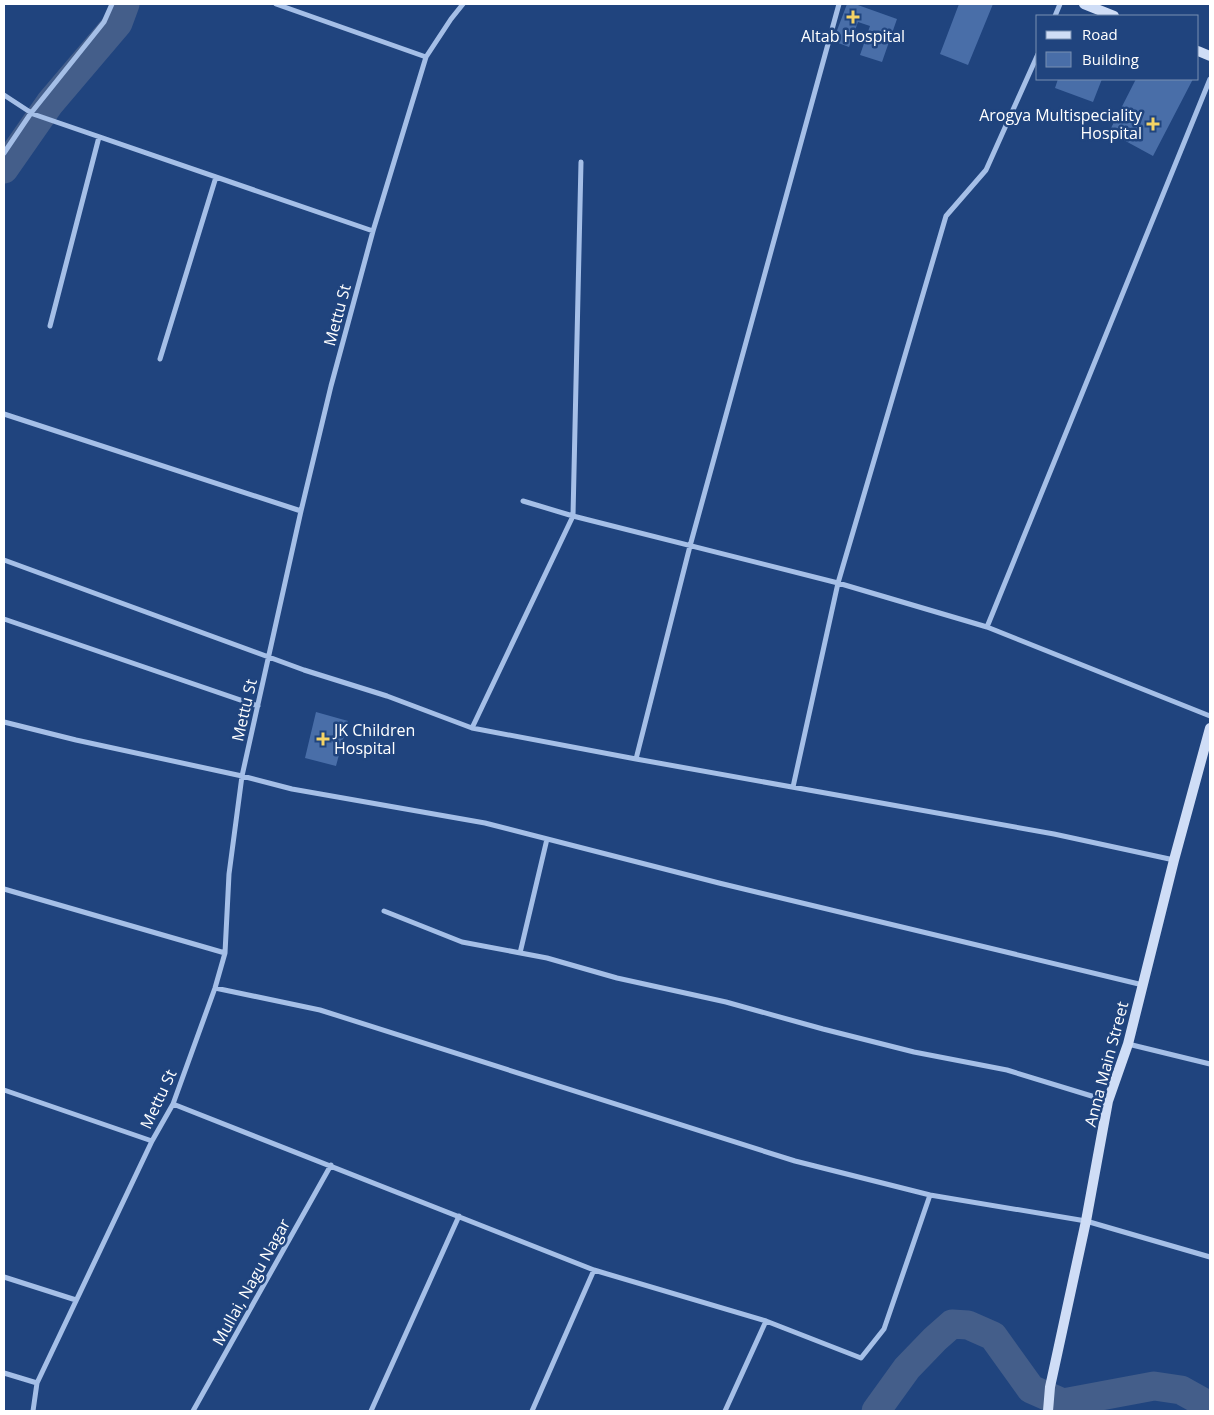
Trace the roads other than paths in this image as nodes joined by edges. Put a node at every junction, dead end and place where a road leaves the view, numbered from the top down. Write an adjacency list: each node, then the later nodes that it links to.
1 (112, 4): 11 (street)
2 (276, 4): 7 (street)
3 (462, 4): 7 (street, Mettu St)
4 (839, 4): 23 (street)
5 (1084, 4): 6 (street)
6 (1112, 15)
7 (426, 57): 16 (street, Mettu St)
8 (1036, 58): 25 (street)
9 (1210, 79): 27 (street)
10 (4, 95): 11 (street)
11 (32, 114): 12 (street); 13 (street)
12 (99, 137): 15 (street); 17 (street)
13 (4, 153)
14 (582, 162): 22 (street)
15 (216, 177): 16 (street); 18 (street)
16 (372, 231): 21 (street, Mettu St)
17 (50, 326)
18 (160, 359)
19 (4, 414): 21 (street)
20 (523, 500): 22 (street)
21 (301, 511): 28 (street, Mettu St)
22 (573, 516): 23 (street); 32 (street)
23 (690, 546): 25 (street); 34 (street)
24 (4, 560): 28 (street)
25 (838, 583): 27 (street); 36 (street)
26 (4, 619): 29 (street)
27 (987, 627): 30 (street)
28 (269, 657): 29 (street, Mettu St); 32 (street)
29 (258, 706): 35 (street, Mettu St)
30 (1210, 716)
31 (4, 722): 35 (street)
32 (472, 728): 34 (street)
33 (1210, 728): 38 (street, Anna Main Street)
34 (636, 759): 36 (street)
35 (242, 776): 37 (street); 42 (street, Mettu St)
36 (793, 787): 38 (street)
37 (547, 839): 41 (street); 43 (street)
38 (1174, 860): 43 (street, Anna Main Street)
39 (4, 889): 42 (street)
40 (384, 911): 41 (street)
41 (520, 953): 48 (street)
42 (225, 954): 44 (street, Mettu St)
43 (1143, 985): 45 (street, Anna Main Street)
44 (215, 988): 49 (street, Mettu St); 52 (street)
45 (1128, 1044): 46 (street); 48 (street, Anna Main Street)
46 (1210, 1064)
47 (4, 1090): 50 (street)
48 (1108, 1101): 54 (street, Anna Main Street)
49 (173, 1104): 50 (street, Mettu St); 51 (street)
50 (152, 1141): 58 (street, Mettu St)
51 (331, 1165): 53 (street); 63 (street, Mullai, Nagu Nagar)
52 (930, 1195): 54 (street); 59 (street)
53 (460, 1216): 56 (street); 64 (street)
54 (1086, 1221): 55 (street); 67 (street, Anna Main Street)
55 (1210, 1257)
56 (594, 1270): 59 (street); 65 (street)
57 (4, 1277): 58 (street)
58 (76, 1300): 61 (street, Mettu St)
59 (766, 1322): 66 (street)
60 (4, 1373): 61 (street)
61 (37, 1383): 62 (street, Mettu St)
62 (32, 1411)
63 (193, 1411)
64 (370, 1411)
65 (532, 1411)
66 (725, 1411)
67 (1048, 1411)

